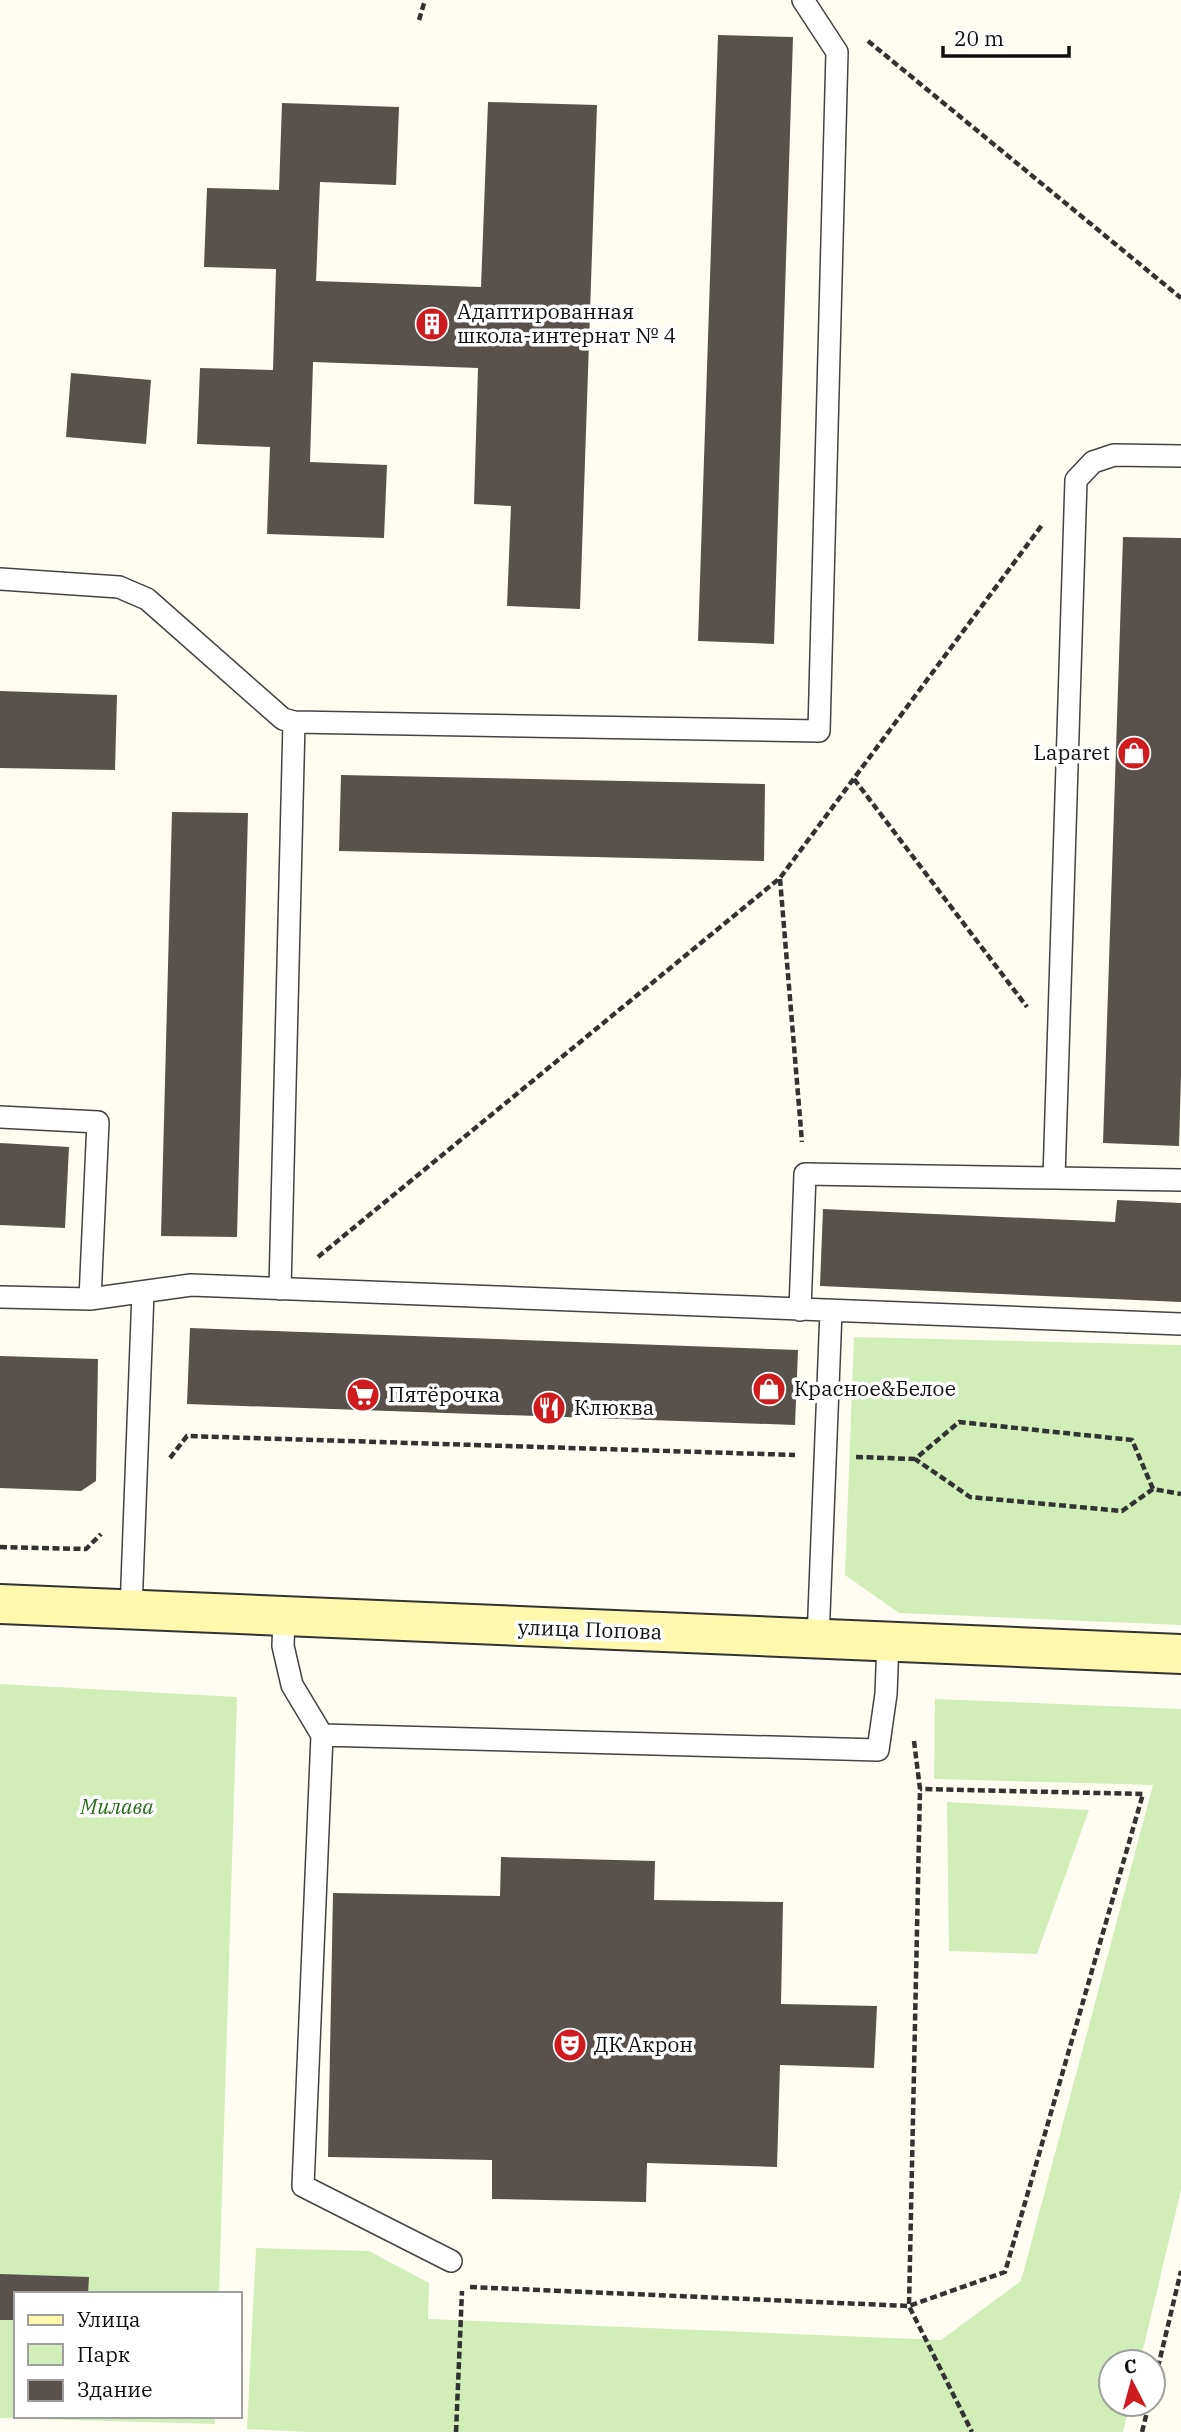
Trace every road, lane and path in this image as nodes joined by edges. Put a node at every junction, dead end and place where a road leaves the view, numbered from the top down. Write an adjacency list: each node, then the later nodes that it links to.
1 (425, 0): 3 (path)
2 (803, 0): 9 (lane)
3 (419, 20)
4 (861, 35): 5 (path)
5 (1181, 298)
6 (1181, 456): 7 (lane)
7 (1076, 480): 10 (path); 12 (lane)
8 (0, 579): 9 (lane)
9 (294, 722): 17 (lane)
10 (854, 779): 11 (path); 12 (path)
11 (780, 878): 14 (path); 17 (path)
12 (1058, 1048): 15 (lane)
13 (0, 1117): 20 (lane)
14 (805, 1174): 15 (lane); 21 (lane)
15 (1054, 1178): 16 (lane)
16 (1181, 1180)
17 (279, 1289): 18 (lane); 21 (lane)
18 (144, 1292): 20 (lane); 28 (lane)
19 (0, 1297): 20 (lane)
20 (90, 1299)
21 (800, 1310): 22 (lane)
22 (831, 1311): 23 (lane); 24 (lane)
23 (1181, 1324)
24 (825, 1456): 25 (path); 28 (path); 33 (lane)
25 (915, 1459): 26 (path); 26 (path)
26 (1153, 1489): 27 (path)
27 (1181, 1494)
28 (135, 1499): 29 (path); 31 (lane)
29 (0, 1547)
30 (0, 1604): 31 (street, улица Попова)
31 (131, 1610): 32 (street, улица Попова)
32 (284, 1617): 33 (street, улица Попова); 36 (lane)
33 (818, 1639): 34 (street, улица Попова)
34 (888, 1643): 35 (street, улица Попова); 36 (lane)
35 (1181, 1654)
36 (322, 1735): 39 (lane)
37 (913, 1735): 38 (path)
38 (920, 1789): 41 (path); 41 (path)
39 (451, 2261)
40 (1181, 2271): 42 (path)
41 (909, 2306): 43 (path); 44 (path)
42 (1163, 2348)
43 (456, 2432)
44 (972, 2432)

